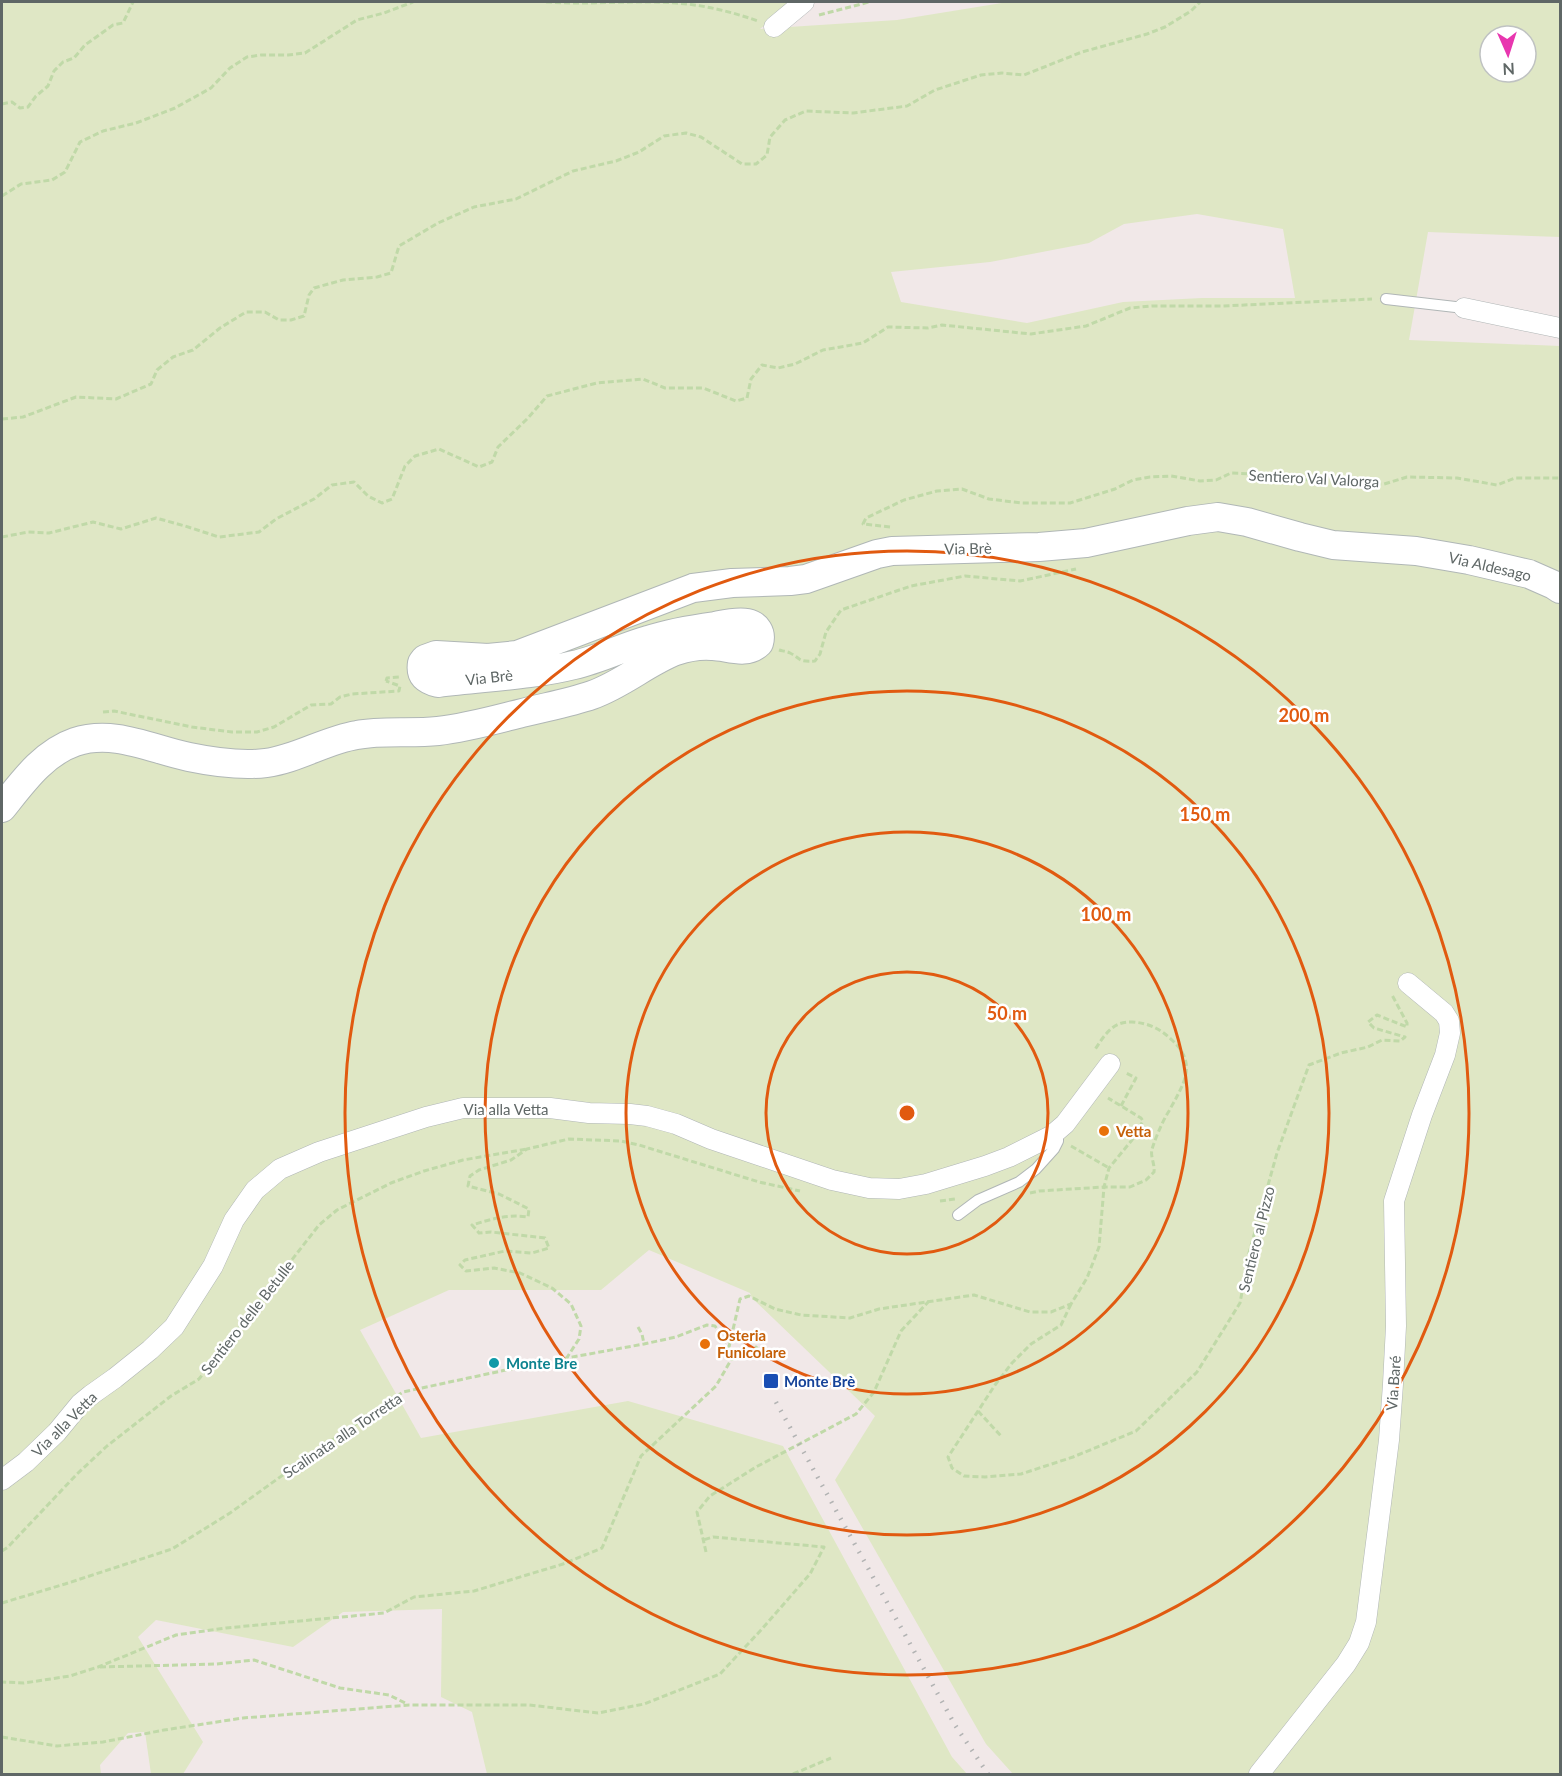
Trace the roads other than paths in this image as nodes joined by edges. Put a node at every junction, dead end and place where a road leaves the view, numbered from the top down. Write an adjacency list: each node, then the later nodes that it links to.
1 (810, 9): 2 (street)
2 (774, 27)
3 (1386, 299): 4 (lane)
4 (1464, 308): 5 (street)
5 (1560, 328)
6 (1416, 551): 7 (street, Via Aldesago); 8 (street, Via Brè)
7 (1560, 589)
8 (2, 808)
9 (1405, 990): 14 (street, Via Baré)
10 (1110, 1064): 11 (street, Via alla Vetta)
11 (1064, 1138): 12 (lane); 13 (street, Via alla Vetta)
12 (958, 1215)
13 (2, 1480)
14 (1259, 1774)

